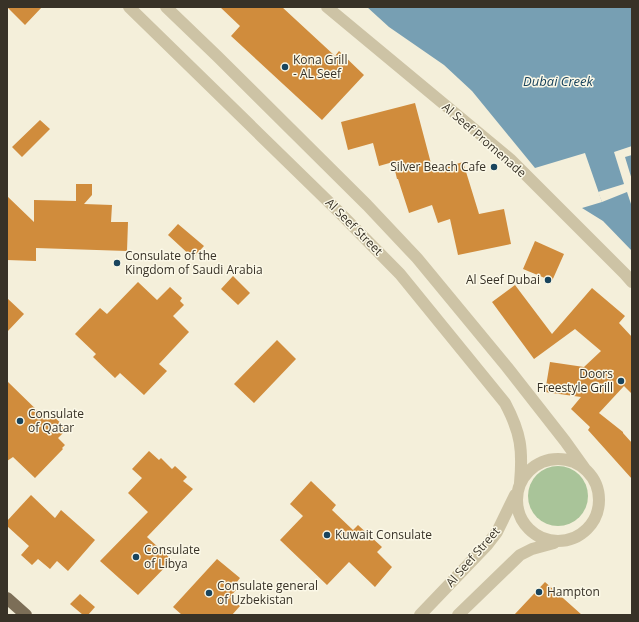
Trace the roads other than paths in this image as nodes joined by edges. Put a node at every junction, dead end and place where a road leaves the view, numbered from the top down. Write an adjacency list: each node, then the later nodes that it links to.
1 (129, 7): 6 (street, Al Seef Street)
2 (166, 7): 5 (street, Al Seef Street)
3 (327, 7): 4 (street, Al Seef Promenade)
4 (632, 282)
5 (585, 469): 6 (street, Al Seef Street); 7 (street, Al Seef Street)
6 (518, 488): 7 (street, Al Seef Street); 10 (street, Al Seef Street)
7 (557, 542): 11 (street, Al Seef Street)
8 (7, 598): 9 (main road)
9 (26, 615)
10 (420, 615)
11 (458, 615)

